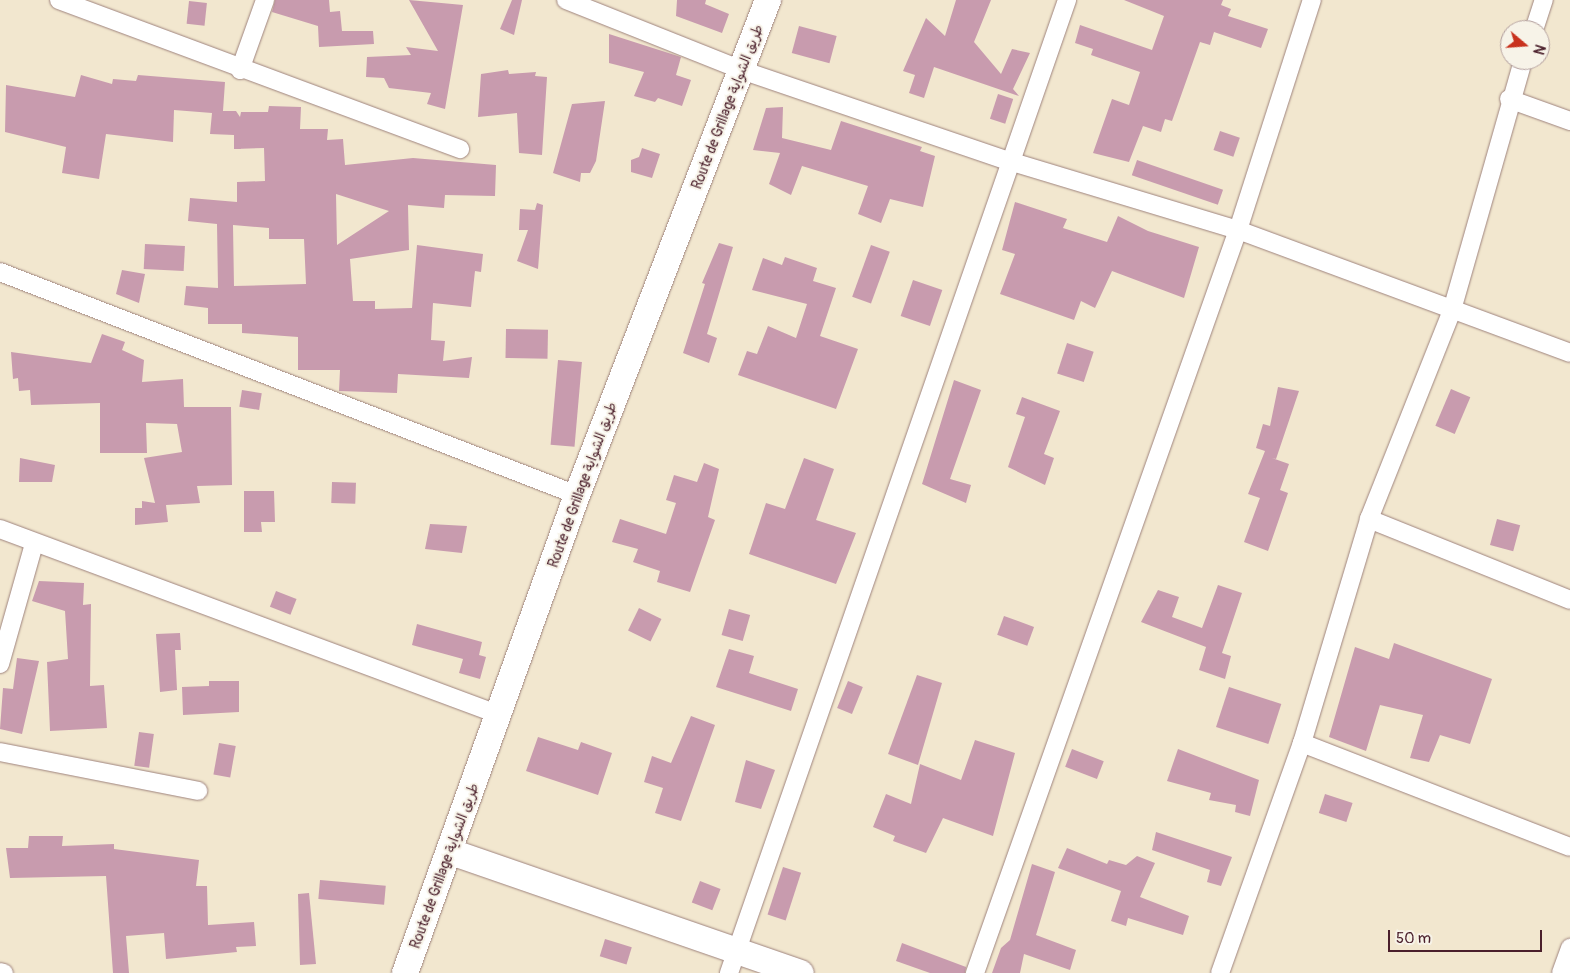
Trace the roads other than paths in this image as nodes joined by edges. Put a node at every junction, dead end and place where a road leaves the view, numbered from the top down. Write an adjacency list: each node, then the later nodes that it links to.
1 (59, 0): 9 (street)
2 (265, 0): 9 (street)
3 (566, 0): 11 (street)
4 (768, 0): 11 (street, Route de Grillage طريق الشواية)
5 (1067, 0): 15 (street)
6 (1312, 0): 16 (street)
7 (1544, 0): 8 (street)
8 (1537, 20)
9 (240, 70): 14 (street)
10 (1519, 70): 12 (street)
11 (744, 71): 15 (street); 20 (street, Route de Grillage طريق الشواية)
12 (1509, 99): 13 (street); 18 (street)
13 (1570, 121)
14 (460, 149)
15 (1009, 161): 16 (street); 33 (street)
16 (1238, 230): 18 (street); 36 (street)
17 (0, 272): 20 (street)
18 (1452, 310): 19 (street); 21 (street)
19 (1570, 353)
20 (577, 495): 26 (street, Route de Grillage طريق الشواية)
21 (1369, 519): 24 (street); 27 (street)
22 (0, 529): 23 (street)
23 (34, 544): 25 (street); 26 (street)
24 (1570, 600)
25 (0, 664)
26 (500, 715): 31 (street, Route de Grillage طريق الشواية)
27 (1302, 743): 30 (street); 37 (street)
28 (0, 752): 29 (street)
29 (198, 791)
30 (1570, 847)
31 (451, 852): 33 (street); 34 (street, Route de Grillage طريق الشواية)
32 (1570, 948): 38 (street)
33 (732, 962): 35 (street)
34 (405, 973)
35 (801, 973)
36 (975, 973)
37 (1220, 973)
38 (1561, 973)

